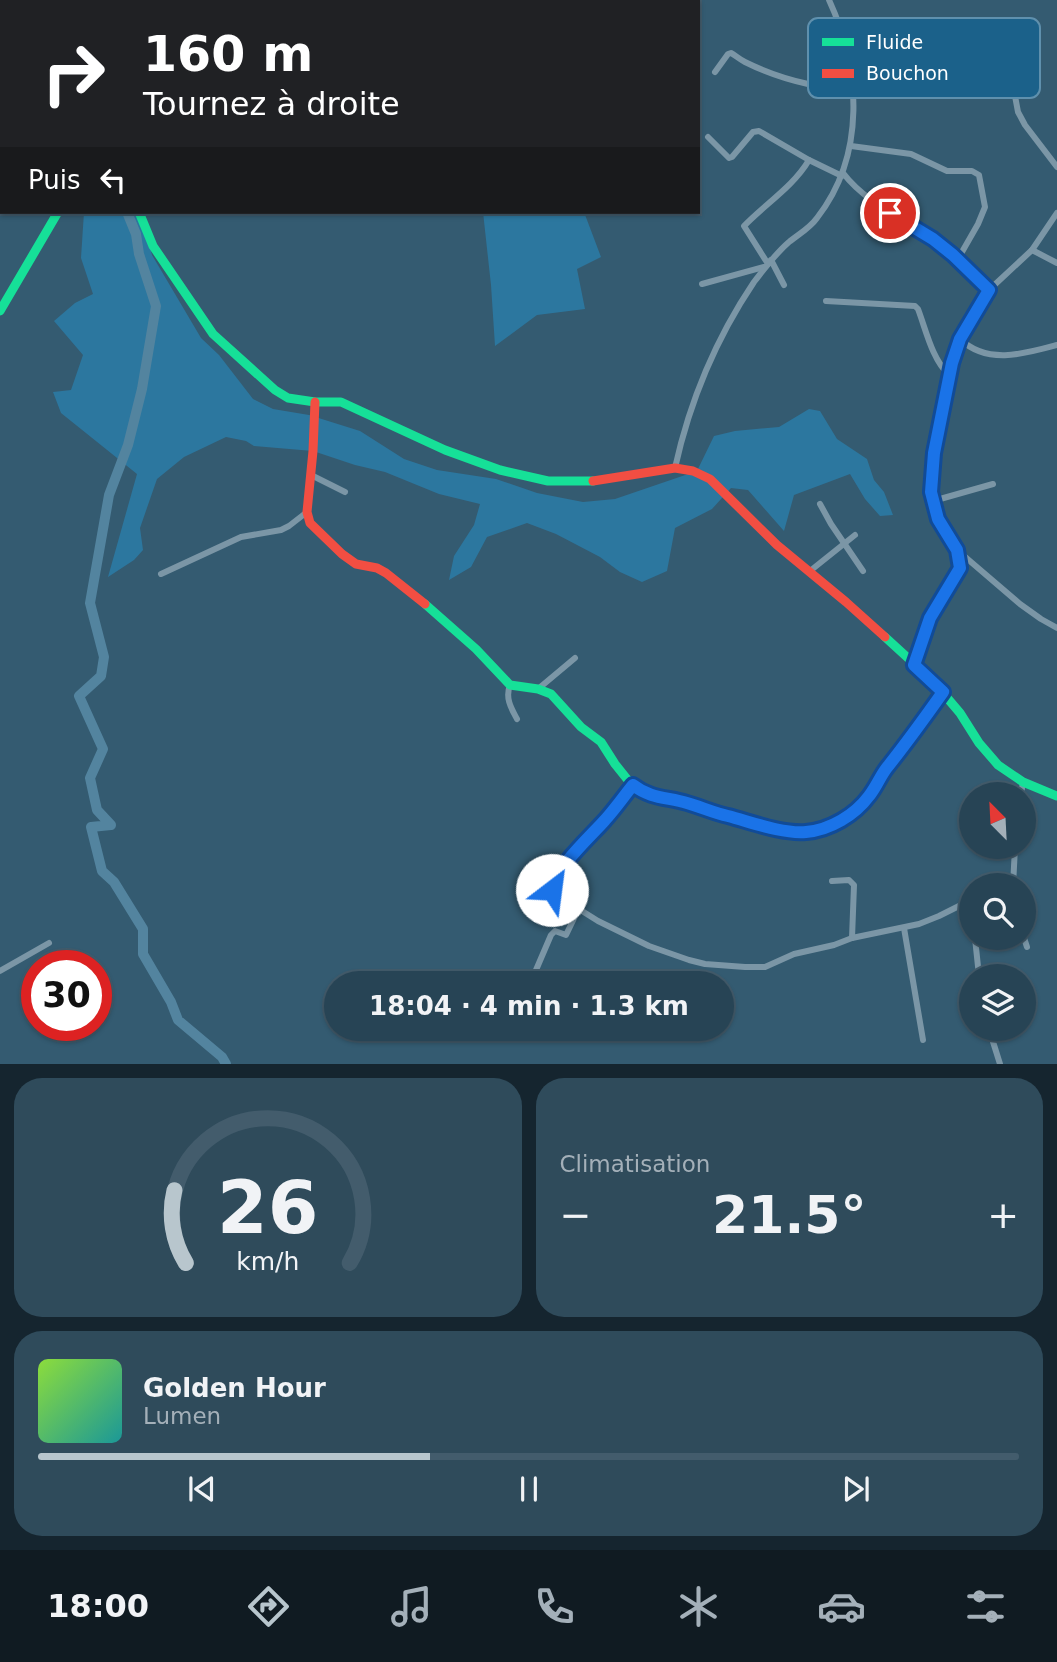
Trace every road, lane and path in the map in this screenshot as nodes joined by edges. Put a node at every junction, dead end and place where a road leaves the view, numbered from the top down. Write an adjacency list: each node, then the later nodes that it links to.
1 (829, 0): 2 (street)
2 (836, 18)
3 (715, 72): 4 (street)
4 (808, 84)
5 (852, 98): 8 (street)
6 (1015, 98): 10 (street)
7 (708, 137): 9 (street)
8 (851, 145): 11 (street); 16 (street)
9 (809, 160): 11 (street); 17 (street)
10 (1057, 167)
11 (842, 175): 16 (street); 17 (street)
12 (1057, 213): 15 (street)
13 (57, 214): 23 (street)
14 (140, 214): 29 (street)
15 (1032, 250): 18 (street); 21 (street)
16 (958, 259): 21 (street)
17 (768, 263): 19 (street); 20 (street); 30 (street)
18 (1057, 263)
19 (702, 284)
20 (784, 285)
21 (989, 290): 24 (street)
22 (826, 301): 28 (street)
23 (0, 311)
24 (960, 339): 25 (street); 27 (street)
25 (966, 345): 26 (street); 27 (street)
26 (1057, 345)
27 (957, 348): 28 (street)
28 (949, 375): 34 (street)
29 (315, 402): 30 (street); 31 (street)
30 (675, 468): 40 (street)
31 (311, 475): 33 (street); 36 (street)
32 (993, 484): 34 (street)
33 (345, 492)
34 (933, 501): 39 (street)
35 (820, 504): 38 (street)
36 (307, 512): 42 (street); 46 (street)
37 (855, 535): 38 (street)
38 (844, 543): 40 (street); 41 (street)
39 (957, 550): 43 (street); 45 (street)
40 (810, 571): 45 (street)
41 (863, 571)
42 (161, 574)
43 (1057, 628)
44 (575, 659): 47 (street)
45 (914, 665): 48 (street)
46 (510, 685): 47 (street); 49 (street)
47 (538, 689): 51 (street)
48 (943, 692): 50 (street); 51 (street)
49 (517, 719)
50 (1023, 782)
51 (633, 785): 56 (street)
52 (1036, 787): 53 (street)
53 (1057, 796)
54 (832, 881): 58 (street)
55 (959, 906): 57 (street)
56 (579, 910): 58 (street); 61 (street)
57 (904, 928): 58 (street); 62 (street)
58 (852, 938)
59 (49, 943): 60 (street)
60 (0, 971)
61 (536, 971)
62 (923, 1040)
63 (993, 1041): 64 (street)
64 (1000, 1063)

